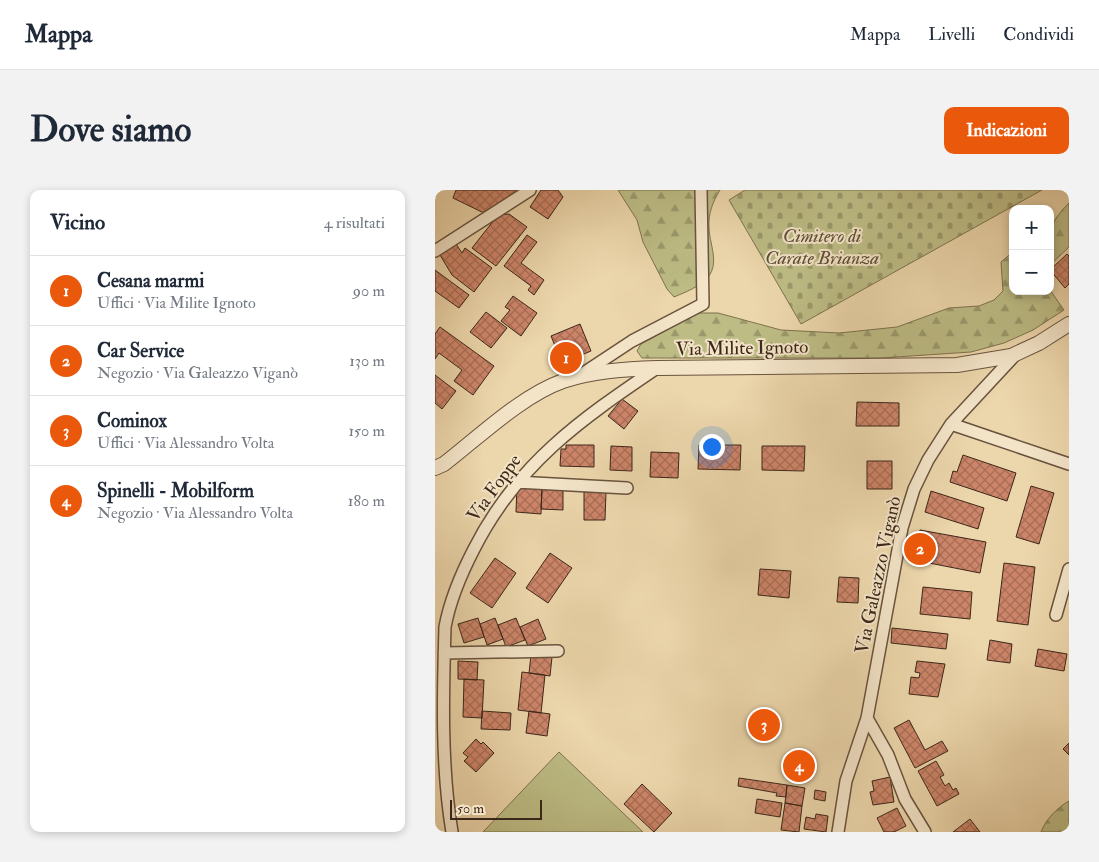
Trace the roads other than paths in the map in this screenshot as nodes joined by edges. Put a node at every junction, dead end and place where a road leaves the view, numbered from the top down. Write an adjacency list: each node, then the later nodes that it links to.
1 (530, 190): 3 (street)
2 (701, 190): 7 (street)
3 (435, 251)
4 (1069, 324): 5 (street, Via Milite Ignoto)
5 (1016, 354): 6 (street, Via Milite Ignoto); 8 (street, Via Galeazzo Viganò)
6 (657, 368): 7 (street, Via Milite Ignoto); 11 (street, Via Foppe)
7 (579, 376): 10 (street, Via Milite Ignoto)
8 (951, 424): 9 (street); 17 (street, Via Galeazzo Viganò)
9 (1069, 464)
10 (435, 468)
11 (516, 482): 12 (street); 16 (street, Via Foppe)
12 (627, 488)
13 (1069, 569): 14 (street)
14 (1055, 615)
15 (558, 651): 16 (street)
16 (444, 653): 18 (street, Via Foppe)
17 (867, 718): 19 (street, Via Galeazzo Viganò); 20 (street)
18 (452, 832)
19 (838, 832)
20 (925, 832)

